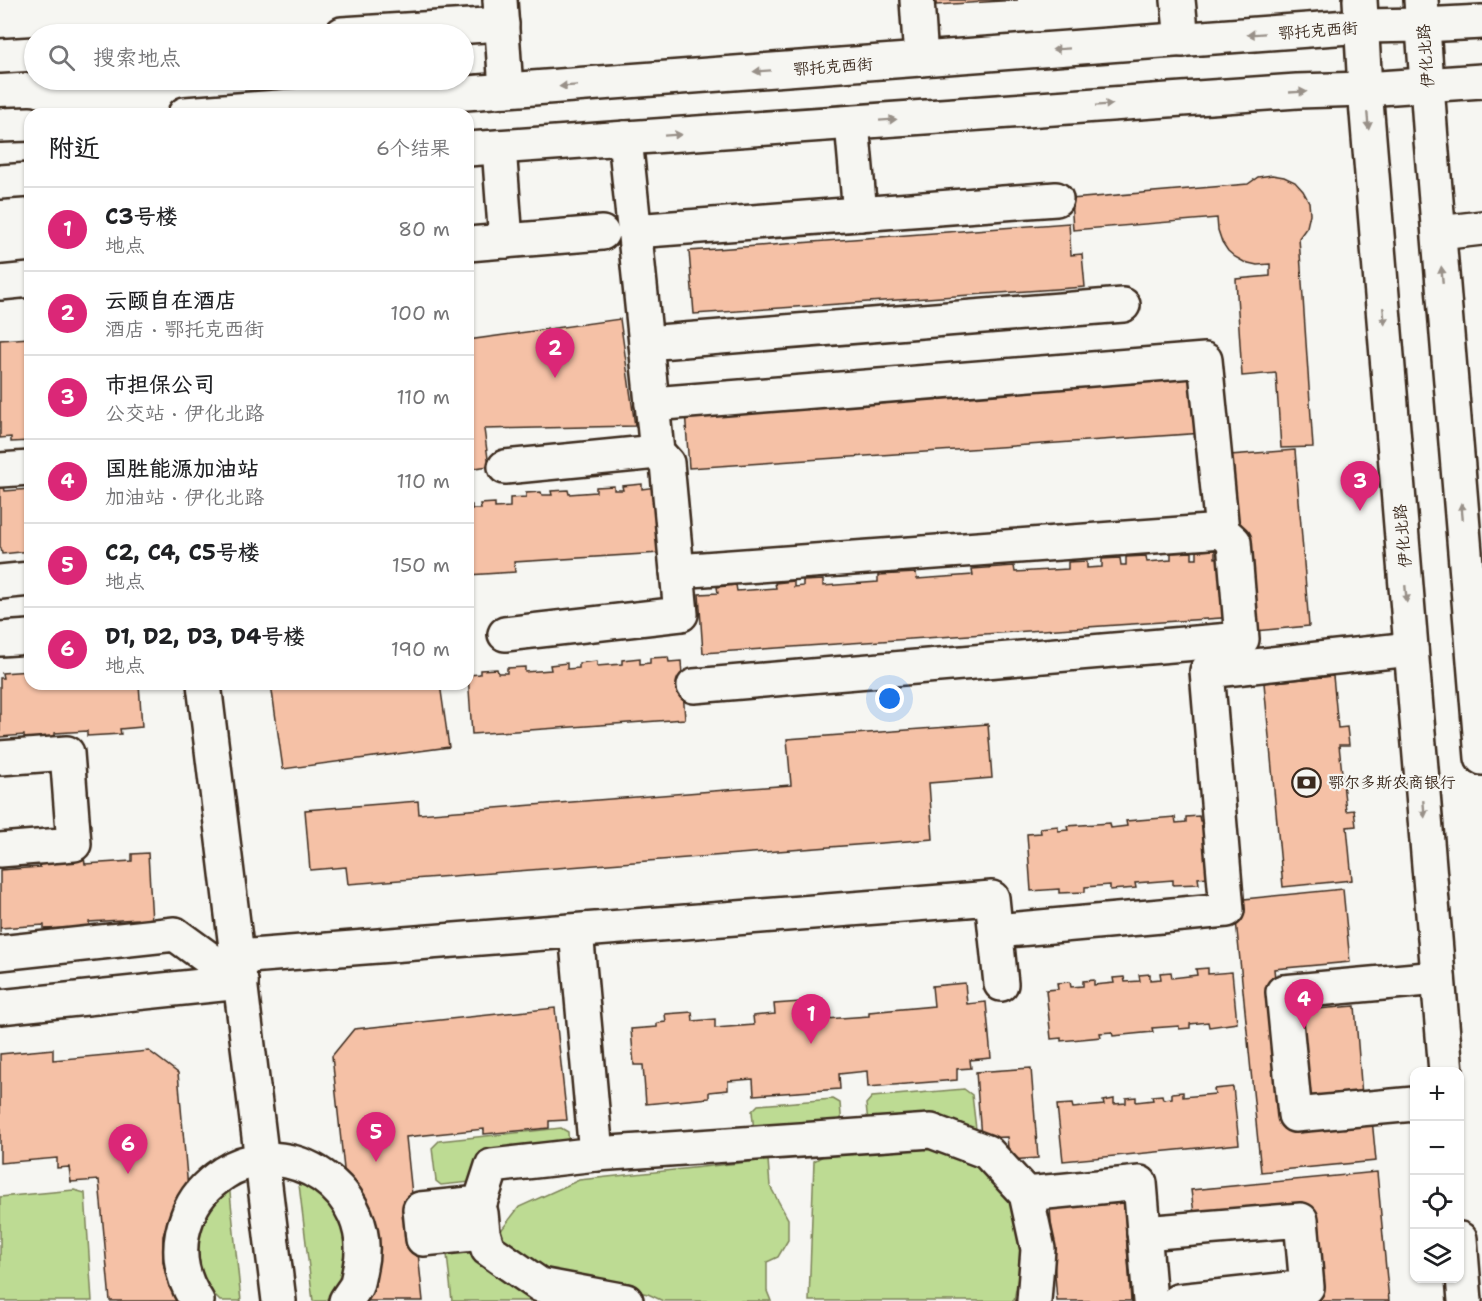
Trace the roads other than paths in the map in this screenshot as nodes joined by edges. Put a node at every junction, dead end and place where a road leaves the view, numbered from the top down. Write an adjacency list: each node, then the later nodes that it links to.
1 (917, 0): 11 (main road)
2 (1178, 0): 8 (main road)
3 (501, 12): 7 (main road); 15 (main road)
4 (1361, 13): 5 (main road, 鄂托克西街); 8 (main road, 鄂托克西街, one-way to 8); 14 (main road, 伊化北路)
5 (1422, 13): 6 (main road, 鄂托克西街); 13 (main road, 伊化北路)
6 (1482, 22)
7 (414, 24)
8 (1182, 40): 11 (main road, 鄂托克西街, one-way to 11)
9 (24, 55): 10 (main road)
10 (0, 56)
11 (921, 59): 15 (main road, 鄂托克西街, one-way to 15)
12 (1482, 81): 13 (main road)
13 (1426, 85): 14 (main road); 29 (main road, 伊化北路)
14 (1365, 89): 17 (main road, one-way to 14); 48 (main road, 伊化北路, one-way to 48)
15 (506, 90): 16 (main road, 鄂托克西街)
16 (264, 108)
17 (852, 123): 20 (main road, one-way to 17); 25 (main road)
18 (24, 124): 19 (main road)
19 (0, 126)
20 (625, 138): 21 (main road); 27 (main road)
21 (483, 148): 30 (main road)
22 (24, 180): 23 (main road)
23 (0, 182)
24 (1056, 199): 25 (main road)
25 (860, 214): 27 (main road)
26 (1482, 228): 29 (main road)
27 (634, 231): 35 (main road)
28 (602, 233): 30 (main road)
29 (1439, 233): 52 (main road, 伊化北路, one-way to 29)
30 (506, 241): 31 (main road)
31 (474, 244)
32 (24, 281): 33 (main road)
33 (0, 283)
34 (1123, 305): 35 (main road)
35 (646, 343): 36 (main road)
36 (652, 404): 37 (main road); 41 (main road)
37 (657, 452): 38 (main road); 42 (main road)
38 (505, 467)
39 (24, 468): 40 (main road)
40 (0, 470)
41 (1222, 531): 42 (main road); 49 (main road)
42 (677, 571): 45 (main road)
43 (24, 580): 44 (main road)
44 (0, 582)
45 (505, 634)
46 (24, 637): 47 (main road)
47 (0, 639)
48 (1411, 649): 55 (main road); 58 (main road, 伊化北路, one-way to 58)
49 (694, 686)
50 (205, 690): 57 (main road)
51 (0, 758): 53 (main road)
52 (1482, 758)
53 (0, 850)
54 (576, 931): 55 (main road); 57 (main road); 63 (main road)
55 (996, 931): 59 (main road)
56 (0, 953): 57 (main road)
57 (239, 970): 60 (main road); 64 (main road)
58 (1438, 978): 61 (main road, 伊化北路); 62 (main road)
59 (1001, 984)
60 (0, 1008)
61 (1446, 1067)
62 (1410, 1104)
63 (596, 1154): 65 (main road); 71 (main road)
64 (261, 1159): 68 (main road); 69 (main road); 70 (main road)
65 (1026, 1194): 66 (main road); 72 (main road)
66 (1144, 1233): 73 (main road); 74 (main road)
67 (1464, 1283): 75 (main road)
68 (197, 1301)
69 (279, 1301)
70 (346, 1301)
71 (626, 1301)
72 (1034, 1301)
73 (1150, 1301)
74 (1178, 1301)
75 (1465, 1301)

